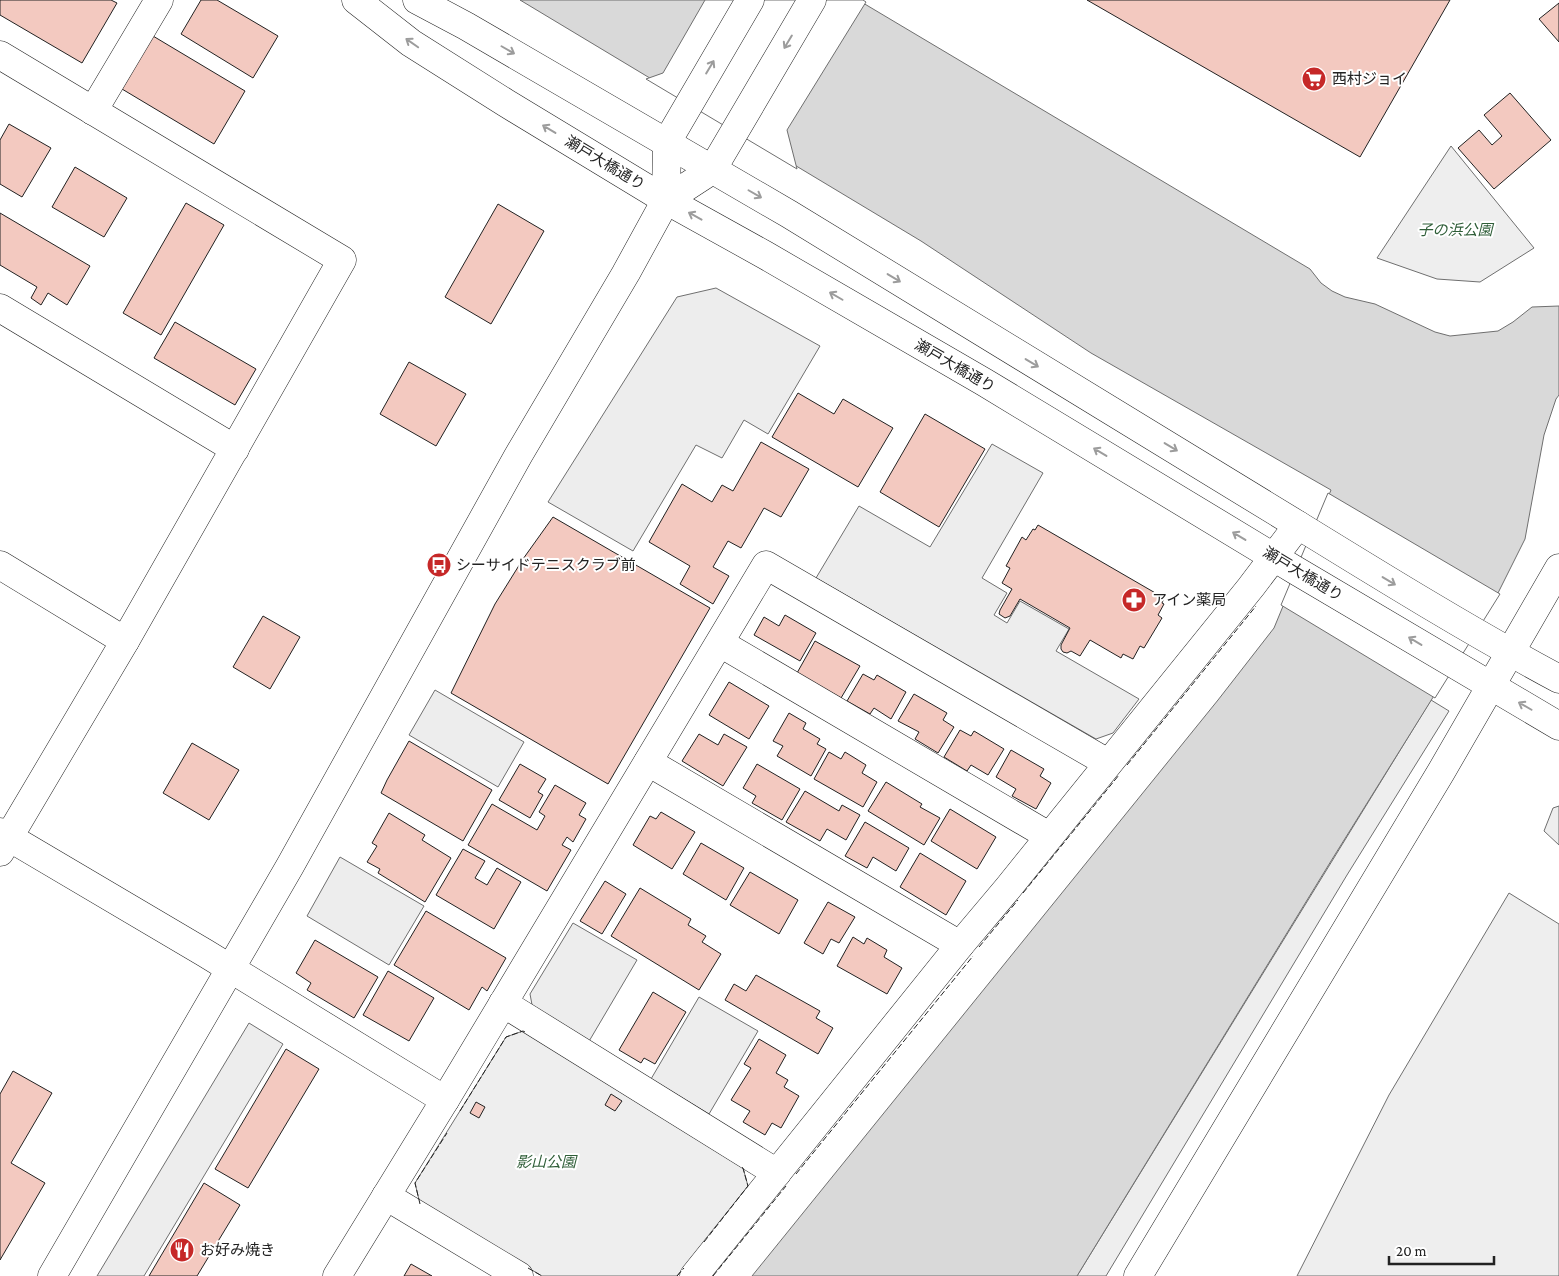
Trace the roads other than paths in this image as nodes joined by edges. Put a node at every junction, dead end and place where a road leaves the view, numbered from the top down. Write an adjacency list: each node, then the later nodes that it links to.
1 (159, 0): 7 (street)
2 (356, 0): 10 (street, 瀬戸大橋通り, one-way to 2)
3 (418, 0): 8 (street, one-way to 8)
4 (750, 0): 8 (street, one-way to 4)
5 (812, 0): 9 (street, one-way to 9)
6 (0, 55): 7 (street)
7 (93, 110): 12 (street)
8 (667, 142): 9 (street); 10 (street)
9 (712, 170): 10 (street); 13 (street, one-way to 13)
10 (666, 200): 14 (street, 瀬戸大橋通り, one-way to 10); 28 (street)
11 (0, 308): 12 (street)
12 (235, 449): 17 (street)
13 (1305, 528): 14 (street); 19 (street, one-way to 19)
14 (1285, 564): 21 (street, 瀬戸大橋通り, one-way to 14); 24 (street)
15 (0, 566): 17 (street)
16 (1559, 568): 19 (street)
17 (125, 641): 26 (street)
18 (720, 643): 23 (street); 24 (street); 25 (street)
19 (1510, 652): 20 (street); 21 (street)
20 (1559, 679)
21 (1491, 686): 22 (street, 瀬戸大橋通り, one-way to 21); 37 (street)
22 (1559, 726)
23 (648, 762): 27 (street); 29 (street)
24 (1108, 763): 25 (street)
25 (1049, 836): 27 (street)
26 (3, 841): 28 (street)
27 (960, 945): 31 (street)
28 (231, 969): 30 (street); 33 (street)
29 (503, 1003): 30 (street); 31 (street)
30 (445, 1100): 32 (street)
31 (777, 1173): 36 (street)
32 (386, 1196): 34 (street); 35 (street)
33 (52, 1276)
34 (337, 1276)
35 (519, 1276)
36 (694, 1276)
37 (1138, 1276)

